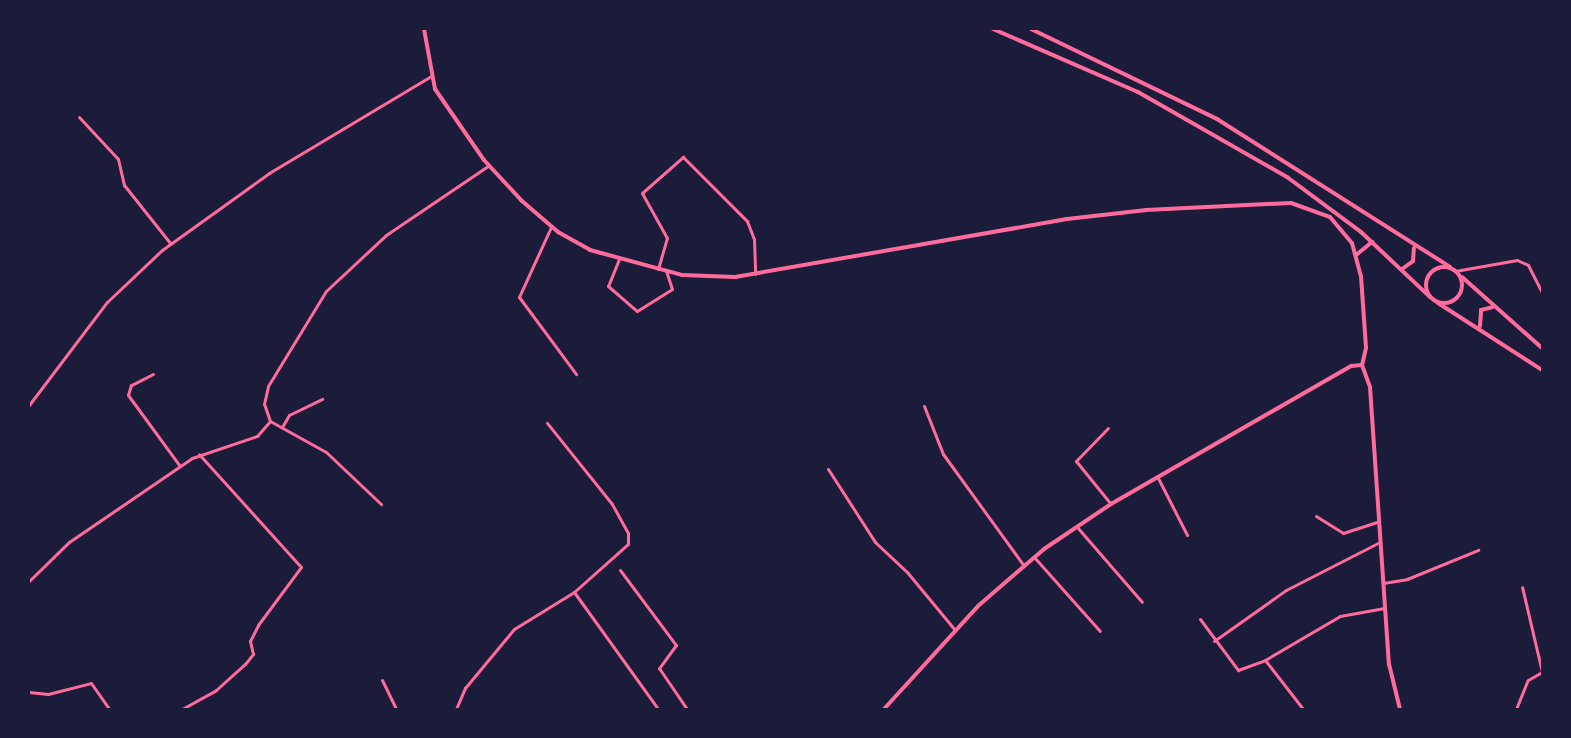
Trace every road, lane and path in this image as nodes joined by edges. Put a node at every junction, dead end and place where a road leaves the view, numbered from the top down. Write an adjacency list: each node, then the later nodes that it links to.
1 (424, 29): 4 (street)
2 (993, 29): 8 (street)
3 (1031, 29): 10 (street)
4 (431, 76): 6 (street); 9 (street)
5 (79, 117): 9 (street)
6 (488, 166): 7 (street); 32 (street)
7 (551, 227): 12 (street); 28 (street)
8 (1372, 242): 11 (street); 14 (street)
9 (171, 244): 30 (street)
10 (1414, 248): 13 (street); 14 (street)
11 (1356, 255): 18 (street); 25 (street)
12 (619, 259): 15 (street); 16 (street)
13 (1450, 267): 17 (street); 20 (street)
14 (1402, 268): 20 (street)
15 (658, 269): 16 (street); 18 (street)
16 (666, 271): 18 (street)
17 (1457, 272): 19 (street); 21 (street); 22 (street)
18 (755, 274)
19 (1542, 292)
20 (1430, 297): 21 (street)
21 (1438, 303): 23 (street)
22 (1493, 308): 23 (street); 24 (street)
23 (1480, 326): 26 (street)
24 (1542, 348)
25 (1362, 365): 39 (street); 43 (street)
26 (1542, 370)
27 (153, 374): 37 (street)
28 (576, 374)
29 (322, 399): 34 (street)
30 (29, 405)
31 (924, 406): 49 (street)
32 (270, 421): 34 (street); 36 (street)
33 (547, 423): 54 (street)
34 (282, 427): 40 (street)
35 (1108, 428): 41 (street)
36 (199, 454): 37 (street); 65 (street)
37 (180, 466): 51 (street)
38 (828, 469): 58 (street)
39 (1158, 478): 41 (street); 45 (street)
40 (381, 504)
41 (1112, 504): 44 (street)
42 (1316, 516): 43 (street)
43 (1380, 520): 46 (street)
44 (1077, 527): 48 (street); 55 (street)
45 (1187, 535)
46 (1380, 542): 52 (street); 60 (street)
47 (1478, 550): 52 (street)
48 (1034, 557): 49 (street); 59 (street)
49 (1024, 566): 58 (street)
50 (620, 570): 69 (street)
51 (29, 581)
52 (1383, 584): 56 (street)
53 (1522, 587): 73 (street)
54 (574, 592): 67 (street); 68 (street)
55 (1142, 602)
56 (1384, 608): 61 (street); 72 (street)
57 (1200, 619): 60 (street)
58 (954, 630): 70 (street)
59 (1100, 631)
60 (1214, 641): 61 (street)
61 (1265, 660): 71 (street)
62 (382, 680): 66 (street)
63 (29, 692): 64 (street)
64 (109, 709)
65 (182, 709)
66 (396, 709)
67 (456, 709)
68 (658, 709)
69 (687, 709)
70 (884, 709)
71 (1302, 709)
72 (1400, 709)
73 (1516, 709)

